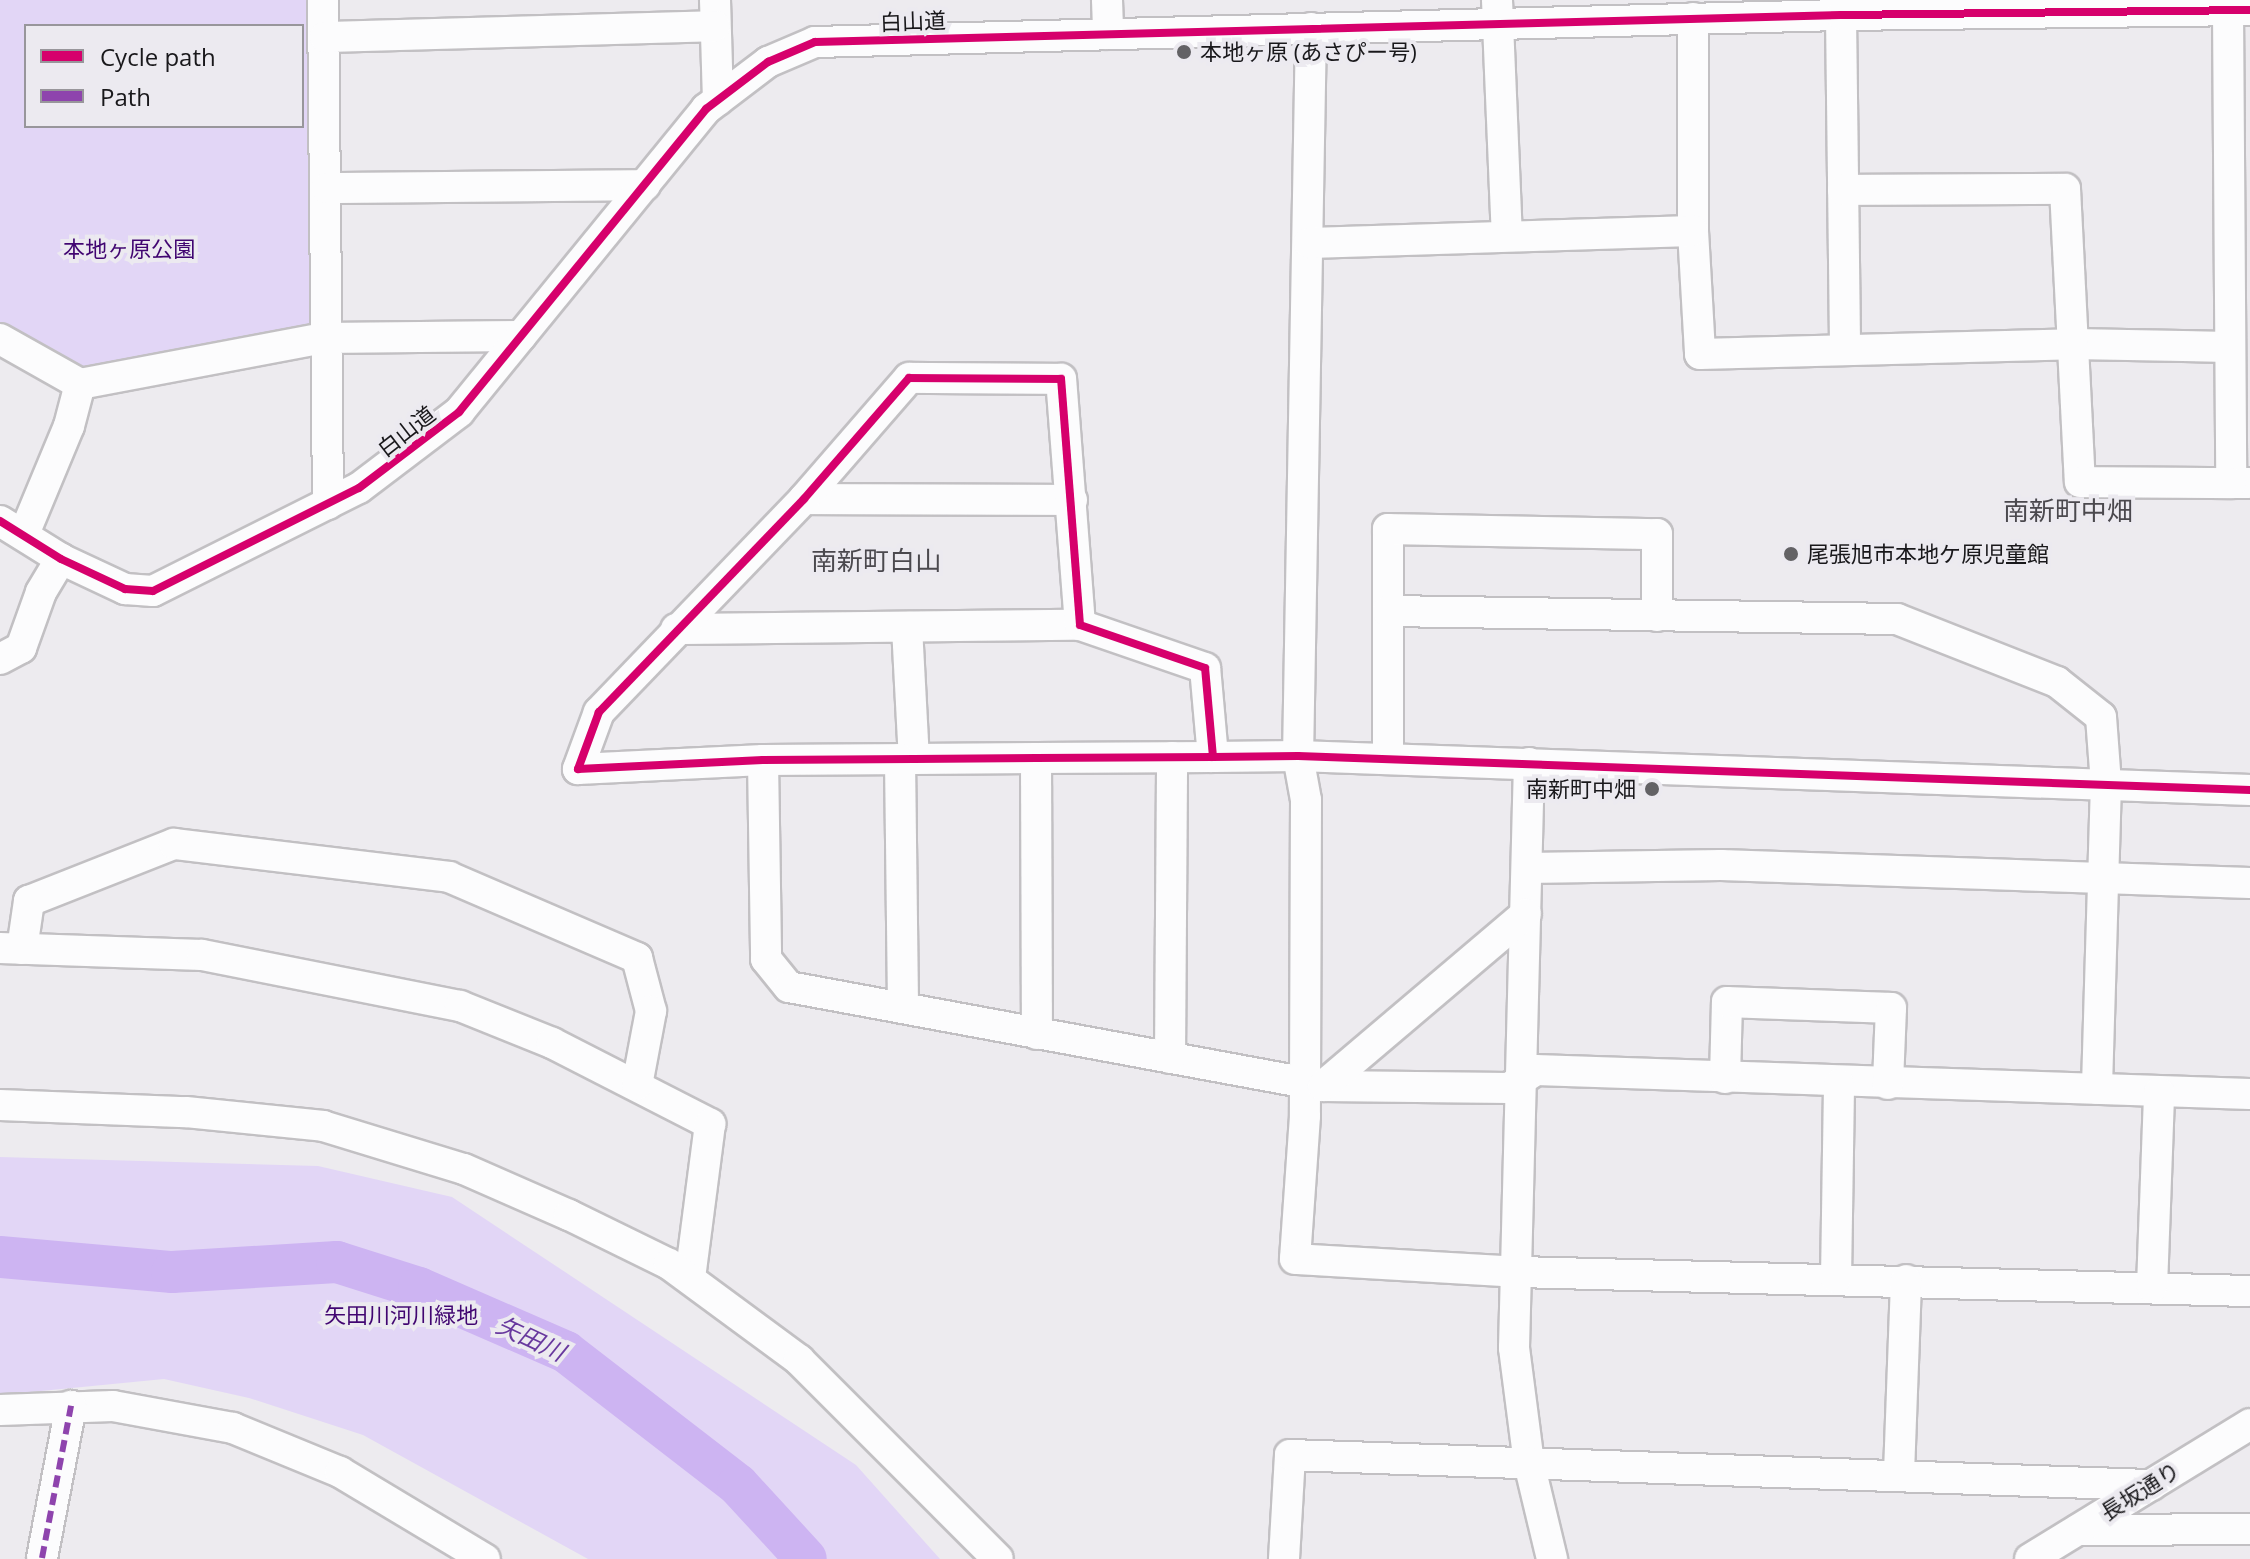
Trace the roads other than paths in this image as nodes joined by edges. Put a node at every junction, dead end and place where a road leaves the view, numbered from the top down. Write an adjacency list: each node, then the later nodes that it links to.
1 (323, 0): 11 (street)
2 (1107, 0): 10 (street)
3 (2071, 5): 4 (street, 白山道); 7 (street, 白山道)
4 (2239, 10): 23 (street)
5 (1496, 12): 8 (street, 白山道); 9 (street, 白山道); 17 (street)
6 (715, 13): 11 (street); 12 (street)
7 (1841, 15): 8 (street, 白山道); 15 (street)
8 (1693, 18): 16 (street)
9 (1311, 28): 10 (street, 白山道); 18 (street)
10 (1108, 34): 12 (street, 白山道)
11 (325, 37): 14 (street)
12 (718, 100): 13 (street, 白山道)
13 (645, 185): 14 (street); 19 (street, 白山道)
14 (327, 188): 20 (street)
15 (1843, 190): 22 (street); 24 (street)
16 (1693, 231): 17 (street); 24 (street)
17 (1507, 234): 18 (street)
18 (1309, 243): 38 (street)
19 (521, 336): 20 (street); 29 (street, 白山道)
20 (324, 338): 25 (street); 29 (street)
21 (0, 339): 25 (street)
22 (2073, 344): 23 (street); 24 (street); 26 (street)
23 (2229, 347): 26 (street)
24 (1845, 350)
25 (80, 384): 30 (street)
26 (2241, 483)
27 (804, 499): 28 (street); 28 (street); 36 (street)
28 (1072, 500): 34 (street)
29 (328, 504): 31 (street, 白山道)
30 (12, 527): 31 (street, 白山道)
31 (61, 559): 37 (street)
32 (1388, 611): 33 (street); 33 (street); 43 (street)
33 (1657, 616): 46 (street)
34 (1080, 625): 35 (street); 40 (street)
35 (907, 627): 36 (street); 42 (street)
36 (676, 629): 44 (street)
37 (0, 659)
38 (1298, 756): 40 (street); 43 (street); 61 (street)
39 (1172, 757): 40 (street); 41 (street); 55 (street)
40 (1213, 757)
41 (1036, 758): 42 (street); 54 (street)
42 (907, 759): 44 (street); 53 (street)
43 (1388, 759): 45 (street)
44 (763, 760): 53 (street)
45 (1529, 763): 46 (street); 48 (street)
46 (2106, 783): 47 (street); 49 (street)
47 (2250, 790)
48 (1527, 868): 49 (street); 51 (street)
49 (2100, 879): 50 (street); 62 (street)
50 (2250, 883)
51 (1526, 914): 56 (street); 61 (street)
52 (11, 949): 60 (street); 60 (street)
53 (903, 1008): 54 (street)
54 (1037, 1034): 55 (street)
55 (1170, 1058): 61 (street)
56 (1523, 1076): 57 (street); 61 (street); 66 (street)
57 (1725, 1078): 58 (street); 59 (street)
58 (1839, 1084): 59 (street); 68 (street)
59 (1888, 1084): 62 (street)
60 (637, 1085): 67 (street)
61 (1313, 1085): 66 (street)
62 (2097, 1089): 63 (street)
63 (2159, 1092): 64 (street); 70 (street)
64 (2250, 1094)
65 (0, 1105): 67 (street)
66 (1518, 1272): 68 (street); 75 (street)
67 (690, 1278): 84 (street)
68 (1836, 1278): 69 (street)
69 (1906, 1280): 70 (street); 76 (street)
70 (2152, 1287): 71 (street)
71 (2250, 1291)
72 (71, 1406): 73 (street); 80 (street); 83 (street)
73 (0, 1410)
74 (2250, 1424): 77 (street, 長坂通り)
75 (1529, 1463): 76 (street); 85 (street); 86 (street)
76 (1899, 1473): 77 (street)
77 (2151, 1485): 79 (street, 長坂通り)
78 (2250, 1529): 79 (street)
79 (2078, 1530): 87 (street, 長坂通り)
80 (42, 1558): 81 (street); 82 (street)
81 (27, 1559)
82 (52, 1559)
83 (485, 1559)
84 (998, 1559)
85 (1284, 1559)
86 (1552, 1559)
87 (2030, 1559)

